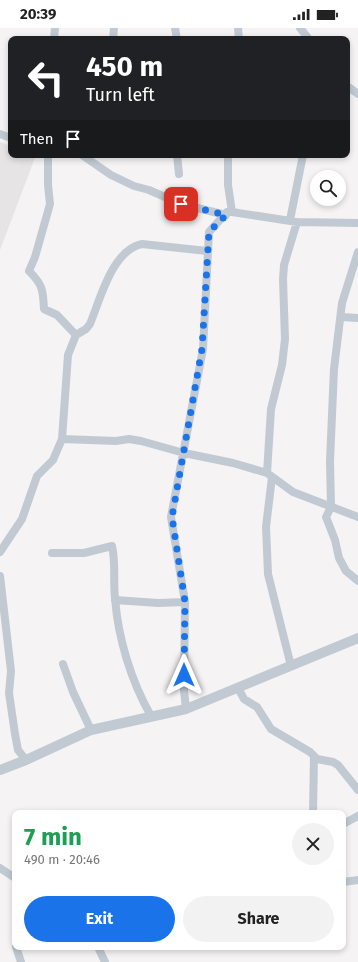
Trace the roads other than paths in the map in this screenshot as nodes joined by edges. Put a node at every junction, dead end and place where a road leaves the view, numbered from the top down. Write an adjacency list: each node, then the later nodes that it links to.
1 (48, 158): 14 (street)
2 (86, 158): 7 (street)
3 (177, 158): 6 (street)
4 (228, 158): 7 (street)
5 (303, 158): 8 (street)
6 (179, 174)
7 (229, 213): 8 (street); 10 (street)
8 (294, 221): 9 (street); 17 (street)
9 (358, 223)
10 (207, 251): 14 (street); 16 (street)
11 (358, 252): 12 (street)
12 (340, 316): 13 (street); 18 (street)
13 (358, 318)
14 (76, 334): 15 (street)
15 (62, 439): 16 (street); 20 (street)
16 (184, 453): 17 (street); 25 (street)
17 (269, 475): 18 (street); 28 (street)
18 (331, 507): 19 (street); 23 (street)
19 (358, 517)
20 (0, 552)
21 (52, 553): 24 (street)
22 (0, 576): 34 (street)
23 (358, 581)
24 (115, 600): 25 (street); 31 (street)
25 (185, 602): 30 (street)
26 (358, 638): 28 (street)
27 (63, 664): 32 (street)
28 (291, 666): 29 (street)
29 (238, 688): 30 (street); 33 (street)
30 (186, 709): 31 (street)
31 (151, 716): 32 (street)
32 (91, 730): 34 (street)
33 (314, 756): 36 (street); 37 (street)
34 (26, 760): 35 (street)
35 (0, 770)
36 (358, 790)
37 (313, 810)
38 (358, 816): 39 (street)
39 (346, 822)
40 (0, 868): 41 (street)
41 (12, 876)
42 (358, 880): 43 (street)
43 (346, 882)
44 (17, 950): 46 (street)
45 (99, 950): 47 (street)
46 (21, 962)
47 (105, 962)

